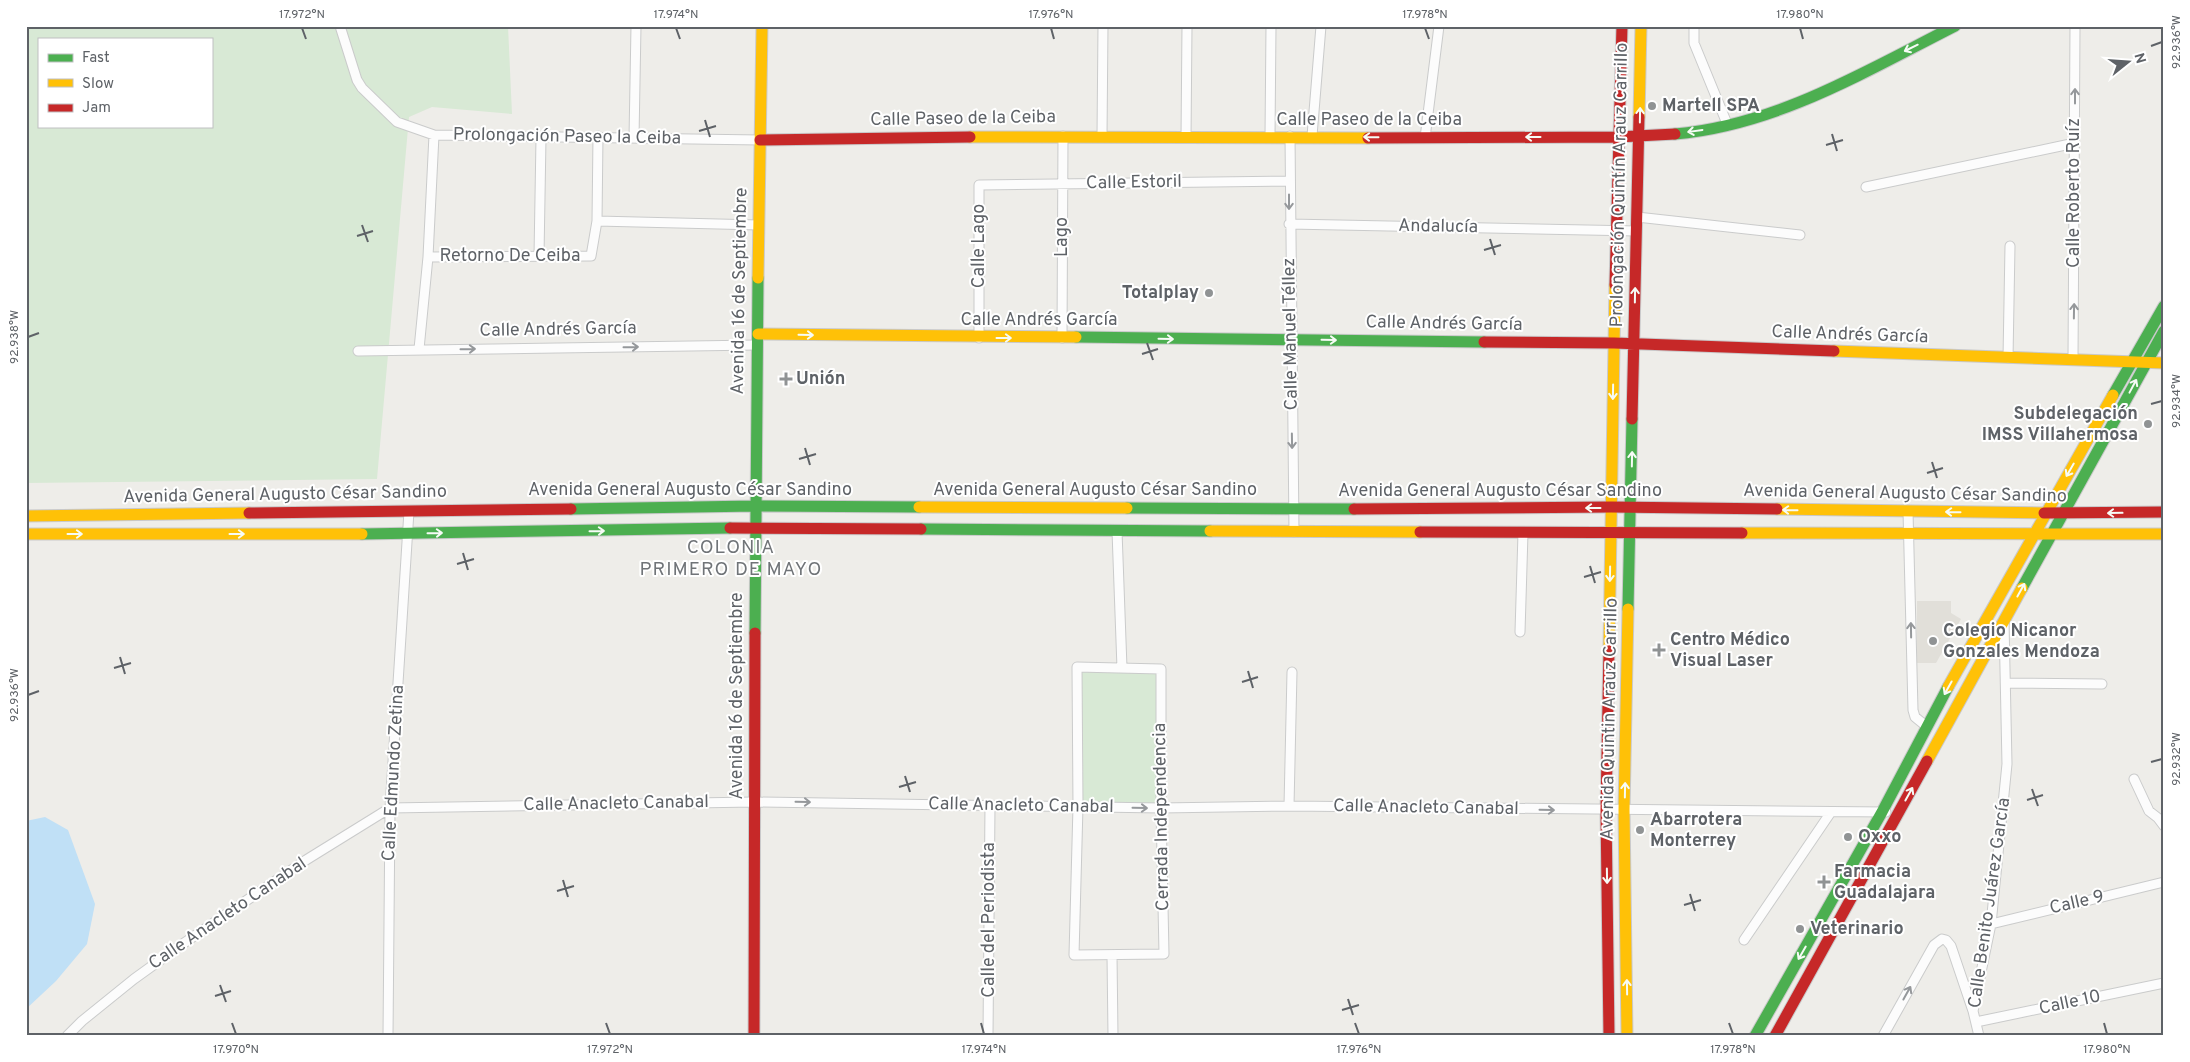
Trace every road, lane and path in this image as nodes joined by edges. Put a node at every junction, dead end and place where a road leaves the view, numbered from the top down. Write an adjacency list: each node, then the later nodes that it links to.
1 (340, 26): 15 (street, Prolongación Paseo la Ceiba)
2 (636, 26): 25 (street)
3 (762, 26): 28 (main road, Avenida 16 de Septiembre)
4 (1103, 26): 18 (street)
5 (1187, 26): 26 (street)
6 (1271, 26): 19 (street)
7 (1321, 26): 21 (street)
8 (1438, 26): 27 (street)
9 (1622, 26): 23 (main road, Prolongación Quintín Arauz Carrillo)
10 (1641, 26): 22 (main road, Prolongación Quintín Arauz Carrillo, one-way to 10)
11 (1694, 26): 14 (street)
12 (1955, 26): 14 (main road, Calle Paseo de la Ceiba, one-way to 14)
13 (2075, 26): 29 (street, Calle Roberto Ruíz, one-way to 13)
14 (1728, 126): 22 (main road, Calle Paseo de la Ceiba, one-way to 22)
15 (434, 135): 24 (street, Prolongación Paseo la Ceiba); 43 (street)
16 (598, 136): 24 (street, Prolongación Paseo la Ceiba); 25 (street, Prolongación Paseo la Ceiba); 35 (street)
17 (1063, 136): 18 (main road, Calle Paseo de la Ceiba); 28 (main road, Calle Paseo de la Ceiba); 32 (street, Lago)
18 (1102, 136): 26 (main road, Calle Paseo de la Ceiba)
19 (1270, 136): 20 (main road, Calle Paseo de la Ceiba); 26 (main road, Calle Paseo de la Ceiba)
20 (1290, 136): 21 (main road, Calle Paseo de la Ceiba); 30 (street, Calle Manuel Téllez)
21 (1312, 136): 27 (main road, Calle Paseo de la Ceiba, one-way to 21)
22 (1640, 136): 23 (main road, Calle Paseo de la Ceiba); 34 (main road, Prolongación Quintín Arauz Carrillo)
23 (1618, 137): 27 (main road, Calle Paseo de la Ceiba, one-way to 27); 38 (main road, Prolongación Quintín Arauz Carrillo)
24 (541, 138): 42 (street)
25 (634, 138): 28 (street, Prolongación Paseo la Ceiba)
26 (1186, 138)
27 (1425, 138)
28 (760, 140): 36 (main road, Avenida 16 de Septiembre)
29 (2075, 143): 33 (street); 55 (street, Calle Roberto Ruíz, one-way to 29)
30 (1289, 181): 32 (street, Calle Estoril); 37 (street, Calle Manuel Téllez, one-way to 37)
31 (979, 184): 32 (street, Calle Estoril); 46 (street, Calle Lago)
32 (1062, 184): 47 (street, Lago)
33 (1866, 187)
34 (1638, 217): 39 (main road, Prolongación Quintín Arauz Carrillo); 40 (street)
35 (597, 221): 36 (street); 42 (street, Retorno De Ceiba)
36 (759, 224): 48 (main road, Avenida 16 de Septiembre)
37 (1289, 224): 38 (street, Andalucía); 49 (street, Calle Manuel Téllez)
38 (1617, 231): 39 (street, Andalucía); 50 (main road, Prolongación Quintín Arauz Carrillo)
39 (1637, 231): 51 (main road, Prolongación Quintín Arauz Carrillo, one-way to 39)
40 (1800, 235)
41 (2010, 246): 54 (street)
42 (539, 256): 43 (street, Retorno De Ceiba)
43 (428, 257): 52 (street)
44 (2164, 306): 56 (main road)
45 (2164, 331): 57 (main road)
46 (980, 338): 47 (main road, Calle Andrés García, one-way to 47); 48 (main road, Calle Andrés García, one-way to 46)
47 (1062, 338): 49 (main road, Calle Andrés García, one-way to 49)
48 (758, 340): 52 (street, Calle Andrés García, one-way to 48); 59 (main road, Avenida 16 de Septiembre)
49 (1291, 340): 50 (main road, Calle Andrés García, one-way to 50); 60 (street, Calle Manuel Téllez, one-way to 60)
50 (1614, 343): 51 (main road, Calle Andrés García); 61 (main road, Prolongación Quintín Arauz Carrillo, one-way to 61)
51 (1634, 344): 54 (main road, Calle Andrés García); 62 (main road, Avenida Quintin Arauz Carrillo, one-way to 51)
52 (419, 350): 53 (street, Calle Andrés García)
53 (358, 352)
54 (2008, 358): 55 (main road, Calle Andrés García)
55 (2073, 360): 56 (main road, Calle Andrés García)
56 (2130, 362): 57 (main road, Calle Andrés García); 66 (main road, one-way to 66)
57 (2145, 363): 58 (main road, Calle Andrés García); 67 (main road, one-way to 57)
58 (2164, 363)
59 (755, 506): 60 (main road, Avenida General Augusto César Sandino); 63 (main road, Avenida General Augusto César Sandino); 69 (main road, Avenida 16 de Septiembre)
60 (1294, 508): 61 (main road, Avenida General Augusto César Sandino, one-way to 60); 71 (street, Calle Manuel Téllez)
61 (1611, 508): 62 (main road, Avenida General Augusto César Sandino); 74 (main road, Avenida Quintin Arauz Carrillo)
62 (1631, 508): 64 (main road, Avenida General Augusto César Sandino, one-way to 62); 75 (main road, Avenida Quintin Arauz Carrillo)
63 (409, 510): 68 (main road, Avenida General Augusto César Sandino); 79 (street, Calle Edmundo Zetina)
64 (1908, 512): 66 (main road, Avenida General Augusto César Sandino, one-way to 64); 72 (street)
65 (2164, 512): 67 (main road, Avenida General Augusto César Sandino, one-way to 67)
66 (2045, 513): 67 (main road, Avenida General Augusto César Sandino); 76 (main road)
67 (2064, 513): 77 (main road)
68 (26, 516)
69 (755, 528): 70 (main road, Avenida General Augusto César Sandino); 79 (main road, Avenida General Augusto César Sandino, one-way to 69); 89 (main road, Avenida 16 de Septiembre)
70 (1117, 531): 71 (main road, Avenida General Augusto César Sandino); 83 (street)
71 (1294, 532): 73 (main road, Avenida General Augusto César Sandino)
72 (1909, 532): 75 (main road, Avenida General Augusto César Sandino); 76 (main road, Avenida General Augusto César Sandino); 87 (street, one-way to 72)
73 (1522, 533): 74 (main road, Avenida General Augusto César Sandino); 82 (street)
74 (1611, 533): 75 (main road, Avenida General Augusto César Sandino); 95 (main road, Avenida Quintin Arauz Carrillo, one-way to 95)
75 (1630, 533): 96 (main road, Avenida Quintin Arauz Carrillo, one-way to 75)
76 (2034, 533): 77 (main road, Avenida General Augusto César Sandino); 87 (main road, one-way to 87)
77 (2053, 533): 80 (main road, Avenida General Augusto César Sandino); 81 (main road, one-way to 77)
78 (26, 534): 79 (main road, Avenida General Augusto César Sandino, one-way to 79)
79 (408, 534): 93 (street, Calle Edmundo Zetina)
80 (2164, 534)
81 (2004, 621): 85 (street, Calle Benito Juárez García); 99 (main road, one-way to 81)
82 (1520, 632)
83 (1122, 668): 91 (street); 94 (street, Cerrada Independencia)
84 (1292, 672): 92 (street)
85 (2006, 683): 86 (street); 102 (street, Calle Benito Juárez García)
86 (2102, 684)
87 (1926, 726): 98 (main road)
88 (2134, 779): 100 (street)
89 (754, 802): 90 (street, Calle Anacleto Canabal, one-way to 90); 93 (street, Calle Anacleto Canabal); 110 (main road, Avenida 16 de Septiembre)
90 (990, 805): 91 (street, Calle Anacleto Canabal); 111 (street, Calle del Periodista)
91 (1078, 806): 94 (street, Calle Anacleto Canabal, one-way to 94); 104 (street)
92 (1289, 806): 94 (street, Calle Anacleto Canabal); 95 (street, Calle Anacleto Canabal, one-way to 95)
93 (390, 808): 108 (street, Calle Anacleto Canabal); 109 (street, Calle Edmundo Zetina)
94 (1161, 808): 104 (street, Cerrada Independencia)
95 (1606, 810): 96 (street, Calle Anacleto Canabal); 113 (main road, Avenida Quintin Arauz Carrillo, one-way to 113)
96 (1624, 810): 97 (street, Calle Anacleto Canabal); 114 (main road, Avenida Quintin Arauz Carrillo, one-way to 96)
97 (1831, 812): 98 (street, Calle Anacleto Canabal); 103 (street)
98 (1882, 812): 99 (street, Calle Anacleto Canabal); 115 (main road, one-way to 115)
99 (1898, 813): 116 (main road)
100 (2164, 826)
101 (2164, 882): 102 (street, Calle 9)
102 (1991, 924): 106 (street, Calle Benito Juárez García)
103 (1744, 940)
104 (1112, 955): 112 (street)
105 (2164, 983): 107 (street, Calle 10)
106 (1973, 1011): 107 (street, Calle Benito Juárez García); 117 (street, one-way to 106)
107 (1976, 1022): 118 (street, Calle Benito Juárez García)
108 (67, 1036)
109 (388, 1036)
110 (754, 1036)
111 (988, 1036)
112 (1113, 1036)
113 (1609, 1036)
114 (1627, 1036)
115 (1755, 1036)
116 (1775, 1036)
117 (1883, 1036)
118 (1979, 1036)

